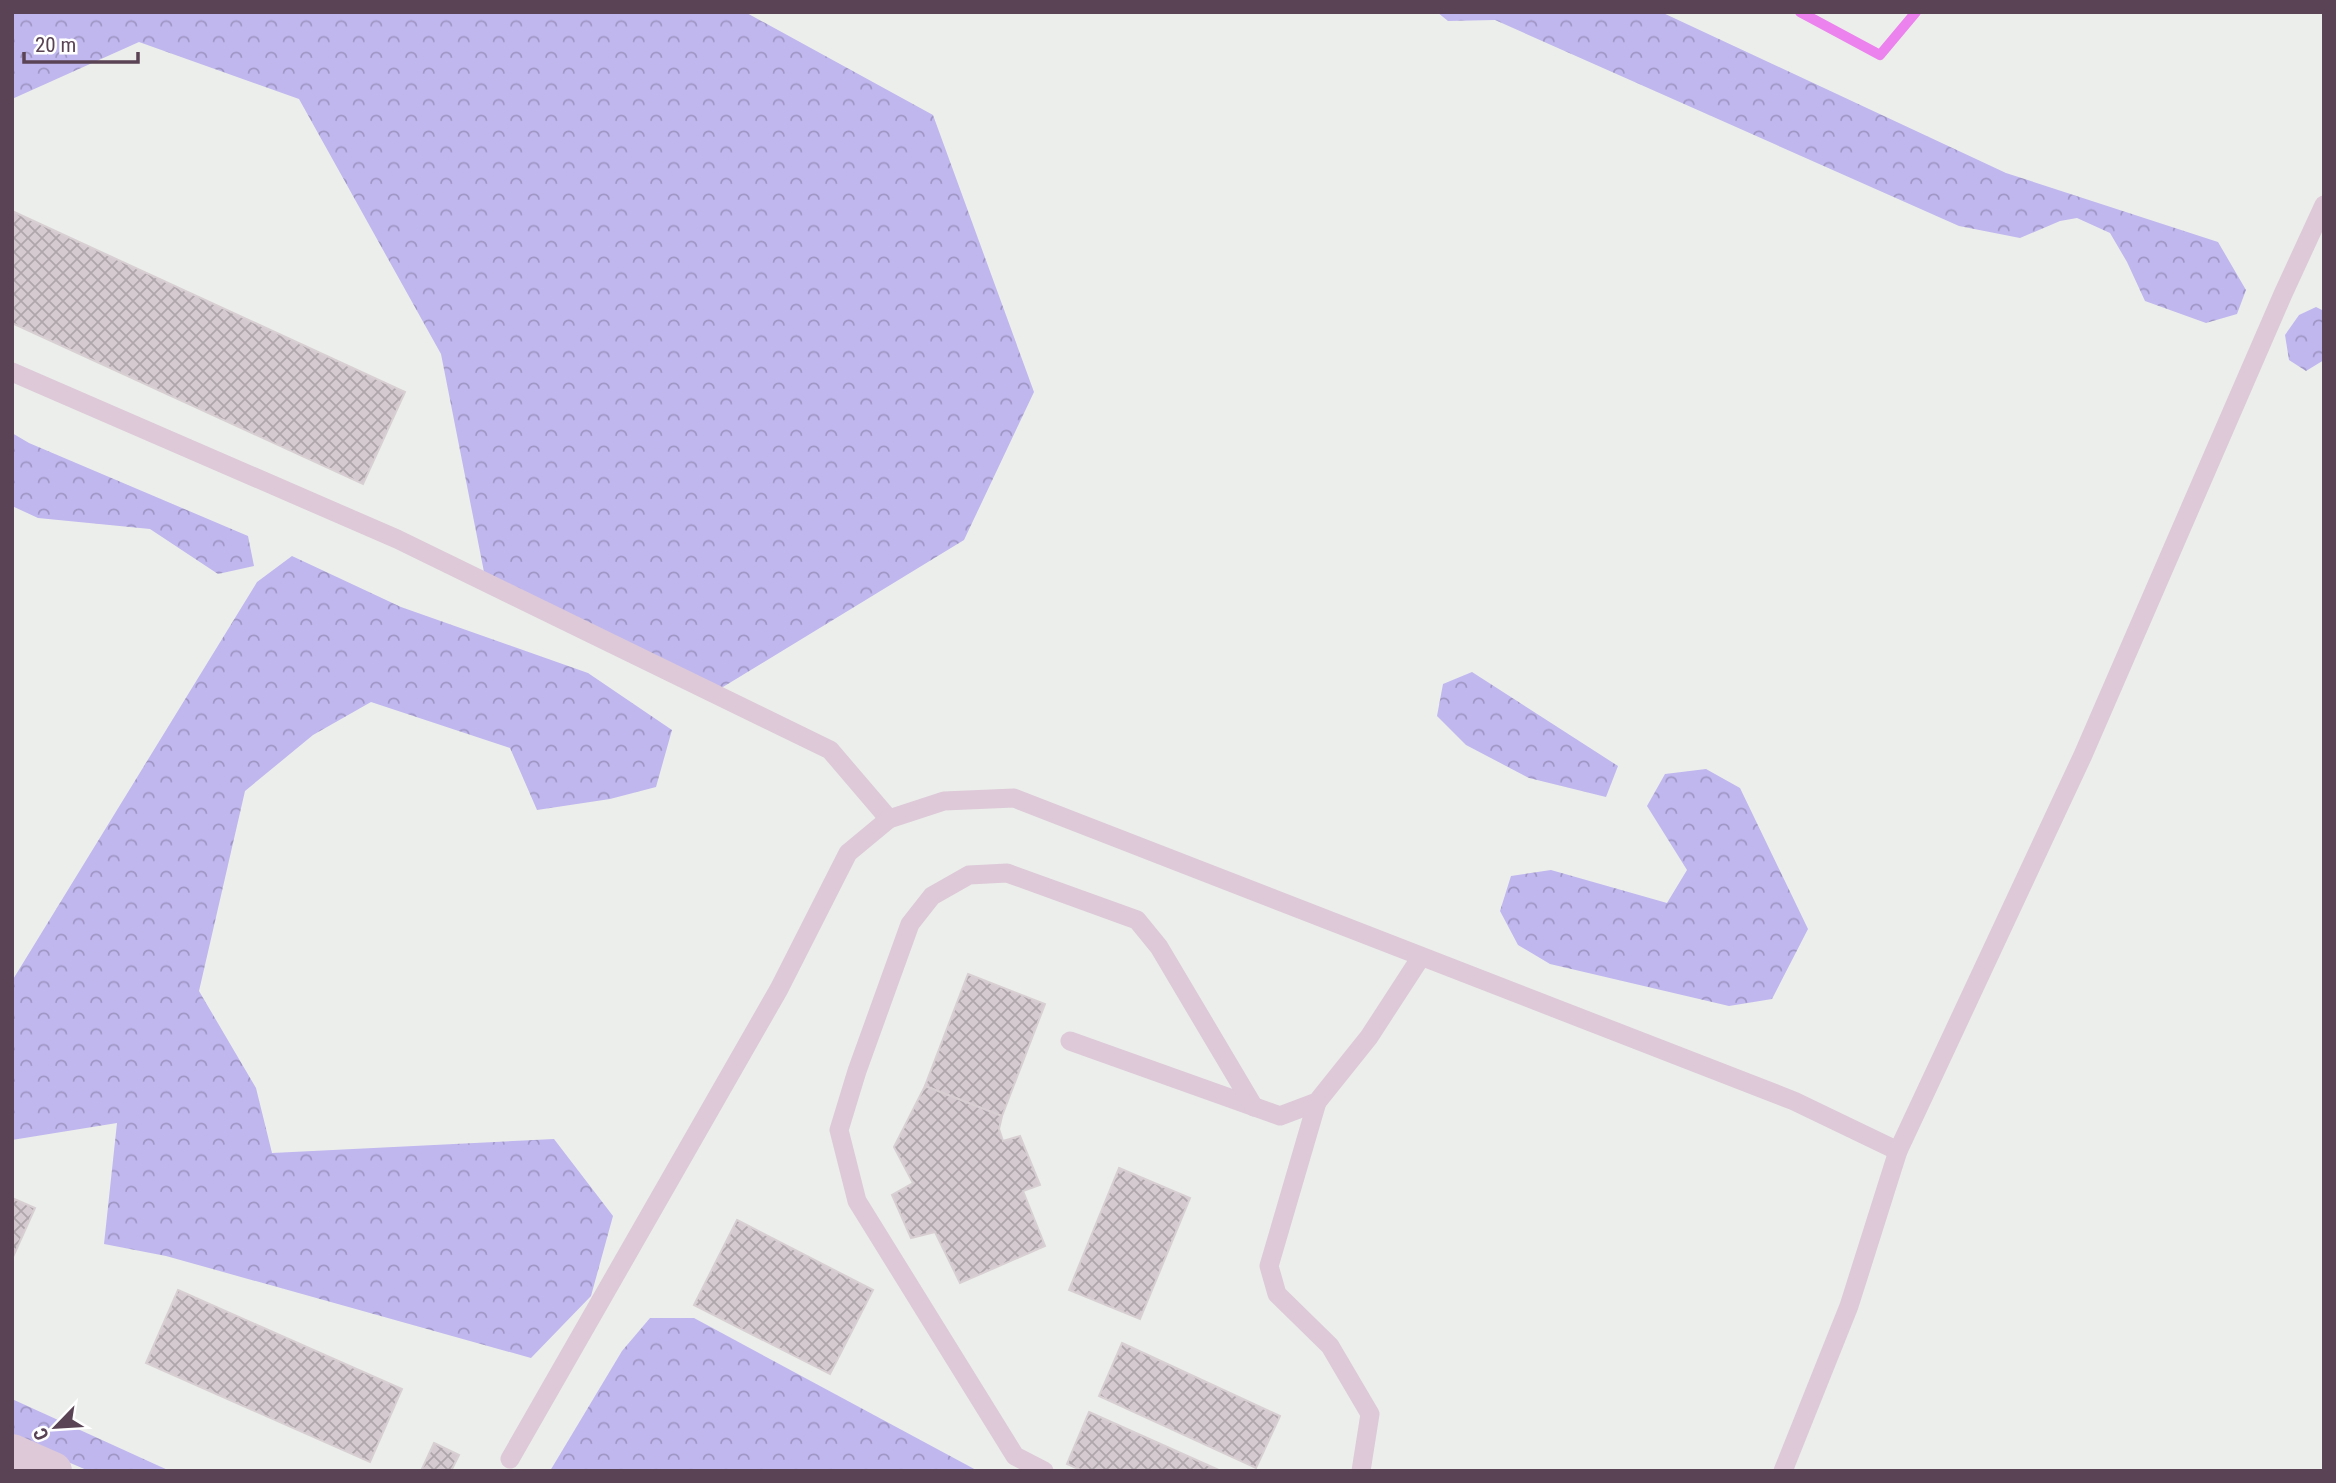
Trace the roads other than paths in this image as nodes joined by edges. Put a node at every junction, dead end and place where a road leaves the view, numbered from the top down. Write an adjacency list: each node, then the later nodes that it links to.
1 (2324, 205): 8 (lane)
2 (12, 372): 3 (lane)
3 (889, 819): 4 (lane); 10 (lane)
4 (1421, 957): 6 (lane); 8 (lane)
5 (1070, 1041): 7 (lane)
6 (1317, 1102): 7 (lane); 13 (lane)
7 (1254, 1107): 12 (lane)
8 (1898, 1151): 14 (lane)
9 (12, 1453): 11 (street)
10 (510, 1459)
11 (53, 1471)
12 (1044, 1471)
13 (1361, 1471)
14 (1783, 1471)

